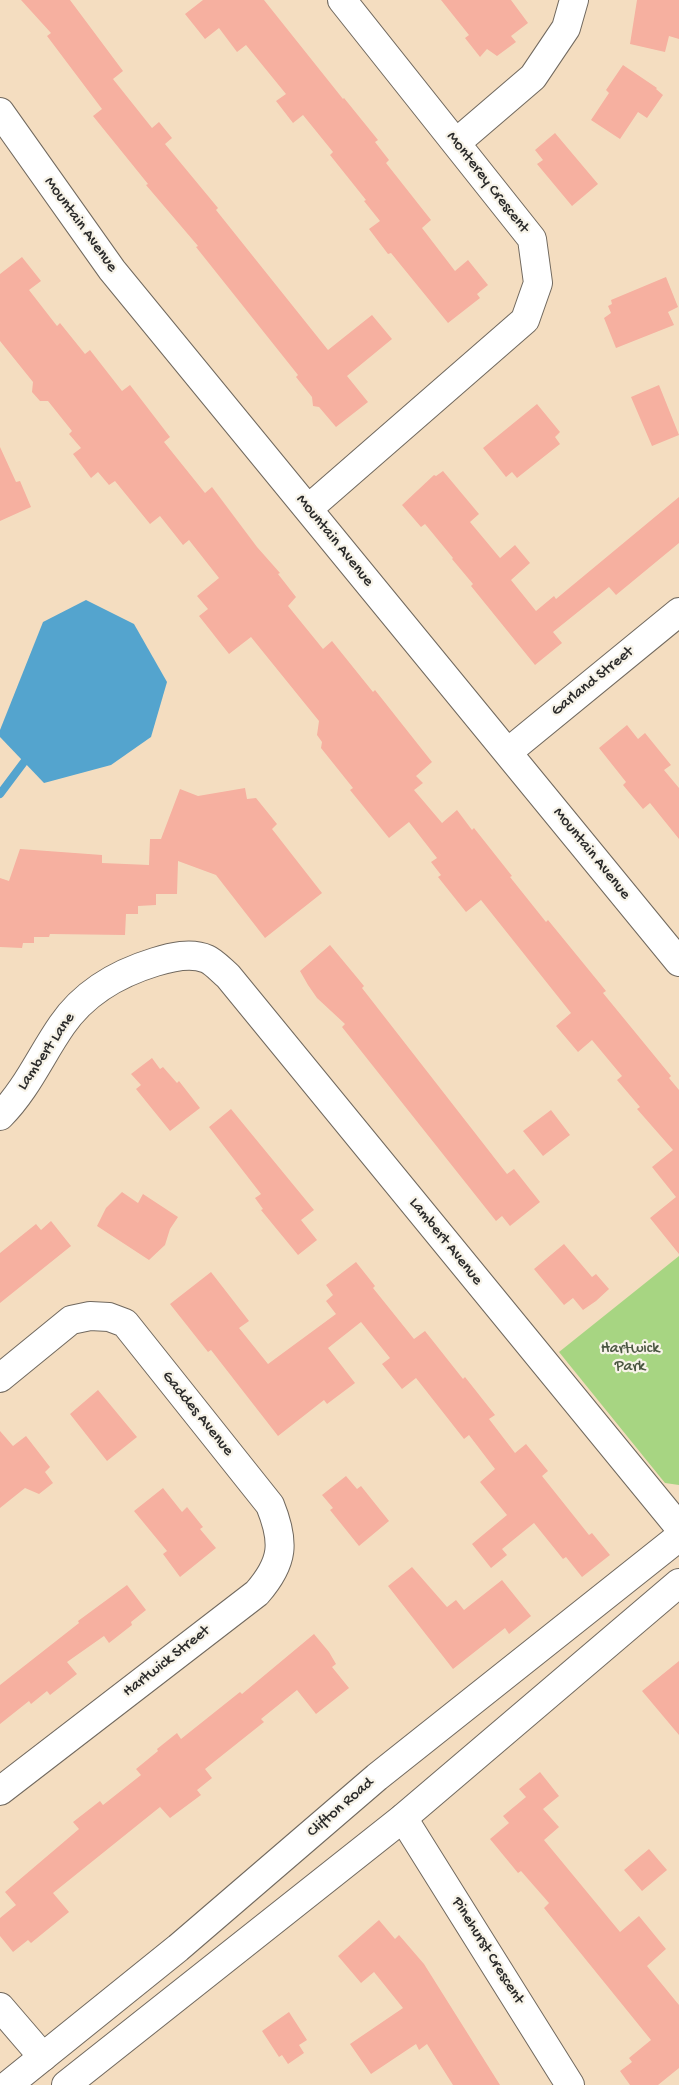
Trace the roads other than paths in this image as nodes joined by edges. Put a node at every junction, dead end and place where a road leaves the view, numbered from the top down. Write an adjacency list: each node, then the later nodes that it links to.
1 (342, 0): 5 (street, Monterey Crescent)
2 (574, 0): 5 (street)
3 (0, 112): 6 (street, Mountain Avenue)
4 (0, 138): 6 (street)
5 (456, 143): 7 (street, Monterey Crescent)
6 (26, 150): 7 (street, Mountain Avenue)
7 (308, 510): 9 (street, Mountain Avenue)
8 (679, 612): 9 (street, Garland Street)
9 (508, 752): 11 (street, Mountain Avenue)
10 (208, 959): 12 (street, Lambert Lane); 15 (street, Lambert Avenue)
11 (679, 962)
12 (0, 1116)
13 (0, 1378): 14 (street, Gaddes Avenue)
14 (270, 1505): 18 (street, Hartwick Street)
15 (679, 1527)
16 (679, 1537): 21 (street, Clifton Road)
17 (679, 1583): 19 (street)
18 (0, 1791)
19 (403, 1818): 23 (street); 24 (street, Pinehurst Crescent)
20 (0, 2007): 21 (street)
21 (43, 2057): 22 (street, Clifton Road)
22 (8, 2085)
23 (66, 2085)
24 (570, 2085)

